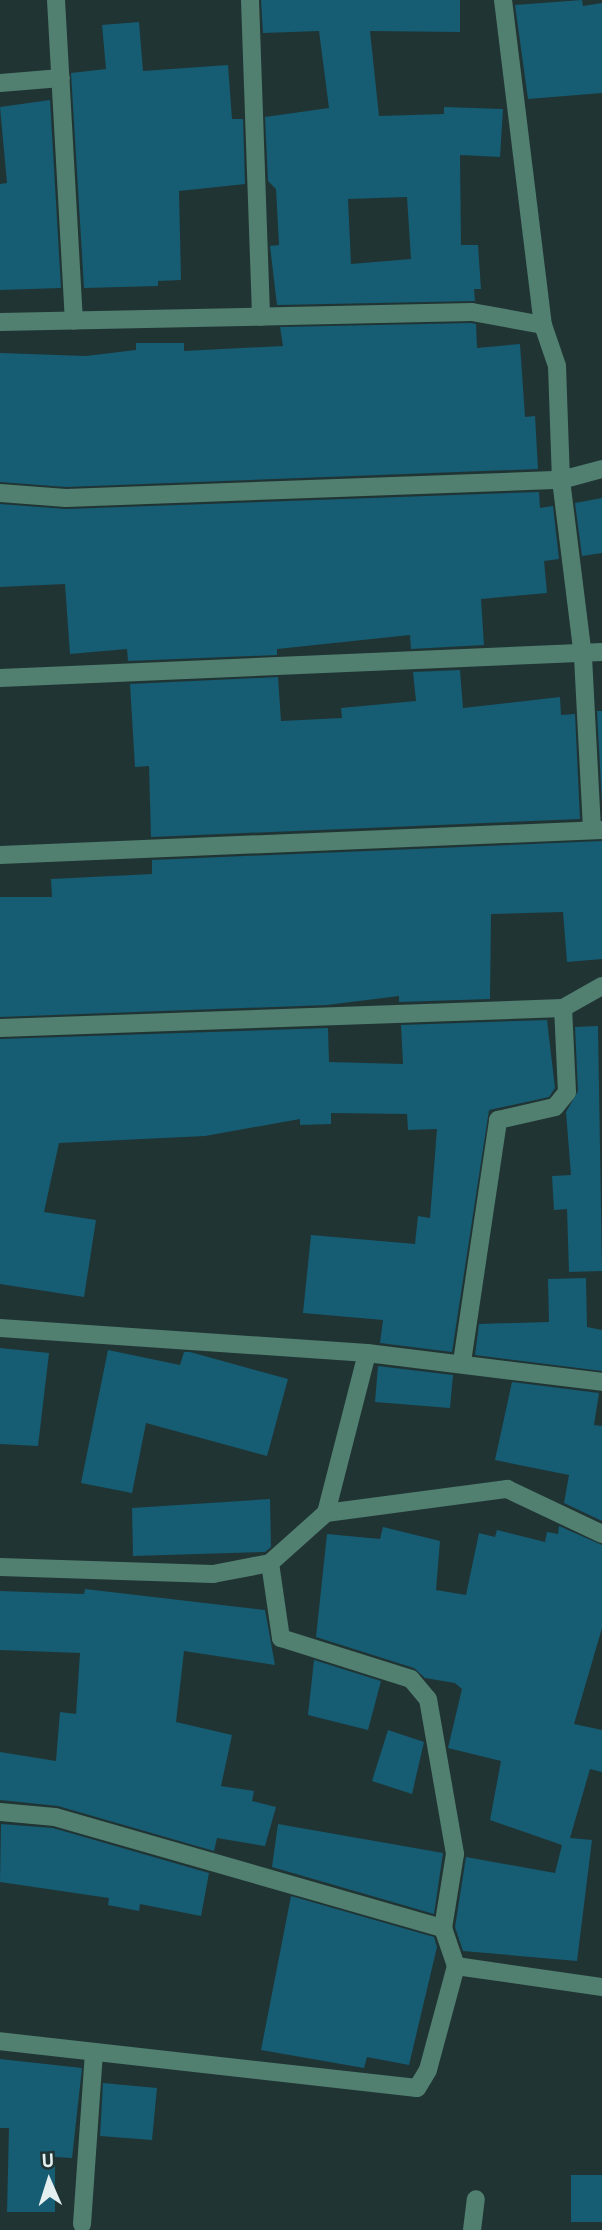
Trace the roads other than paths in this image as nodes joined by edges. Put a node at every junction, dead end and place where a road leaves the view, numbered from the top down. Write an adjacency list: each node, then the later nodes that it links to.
1 (56, 0): 4 (street)
2 (250, 0): 6 (street)
3 (503, 0): 9 (street)
4 (61, 78): 5 (street); 7 (street)
5 (0, 83)
6 (261, 317): 7 (street); 9 (street)
7 (74, 320): 8 (street)
8 (0, 322)
9 (543, 325): 11 (street)
10 (602, 469): 11 (street)
11 (561, 480): 12 (street); 14 (street)
12 (0, 493)
13 (602, 652): 14 (street)
14 (583, 657): 15 (street); 16 (street)
15 (0, 678)
16 (597, 830): 17 (street)
17 (0, 855)
18 (602, 986): 19 (street)
19 (563, 1008): 20 (street); 23 (street)
20 (0, 1028)
21 (0, 1328): 22 (street)
22 (368, 1353): 23 (street); 25 (street)
23 (462, 1362): 24 (street)
24 (602, 1382)
25 (326, 1513): 26 (street); 27 (street)
26 (602, 1534)
27 (270, 1563): 28 (street); 30 (street)
28 (0, 1567)
29 (0, 1812): 30 (street)
30 (443, 1928): 31 (street)
31 (456, 1966): 32 (street); 34 (street)
32 (602, 1987)
33 (0, 2041): 34 (street)
34 (94, 2053): 36 (street)
35 (476, 2199): 37 (street)
36 (82, 2224)
37 (472, 2230)

